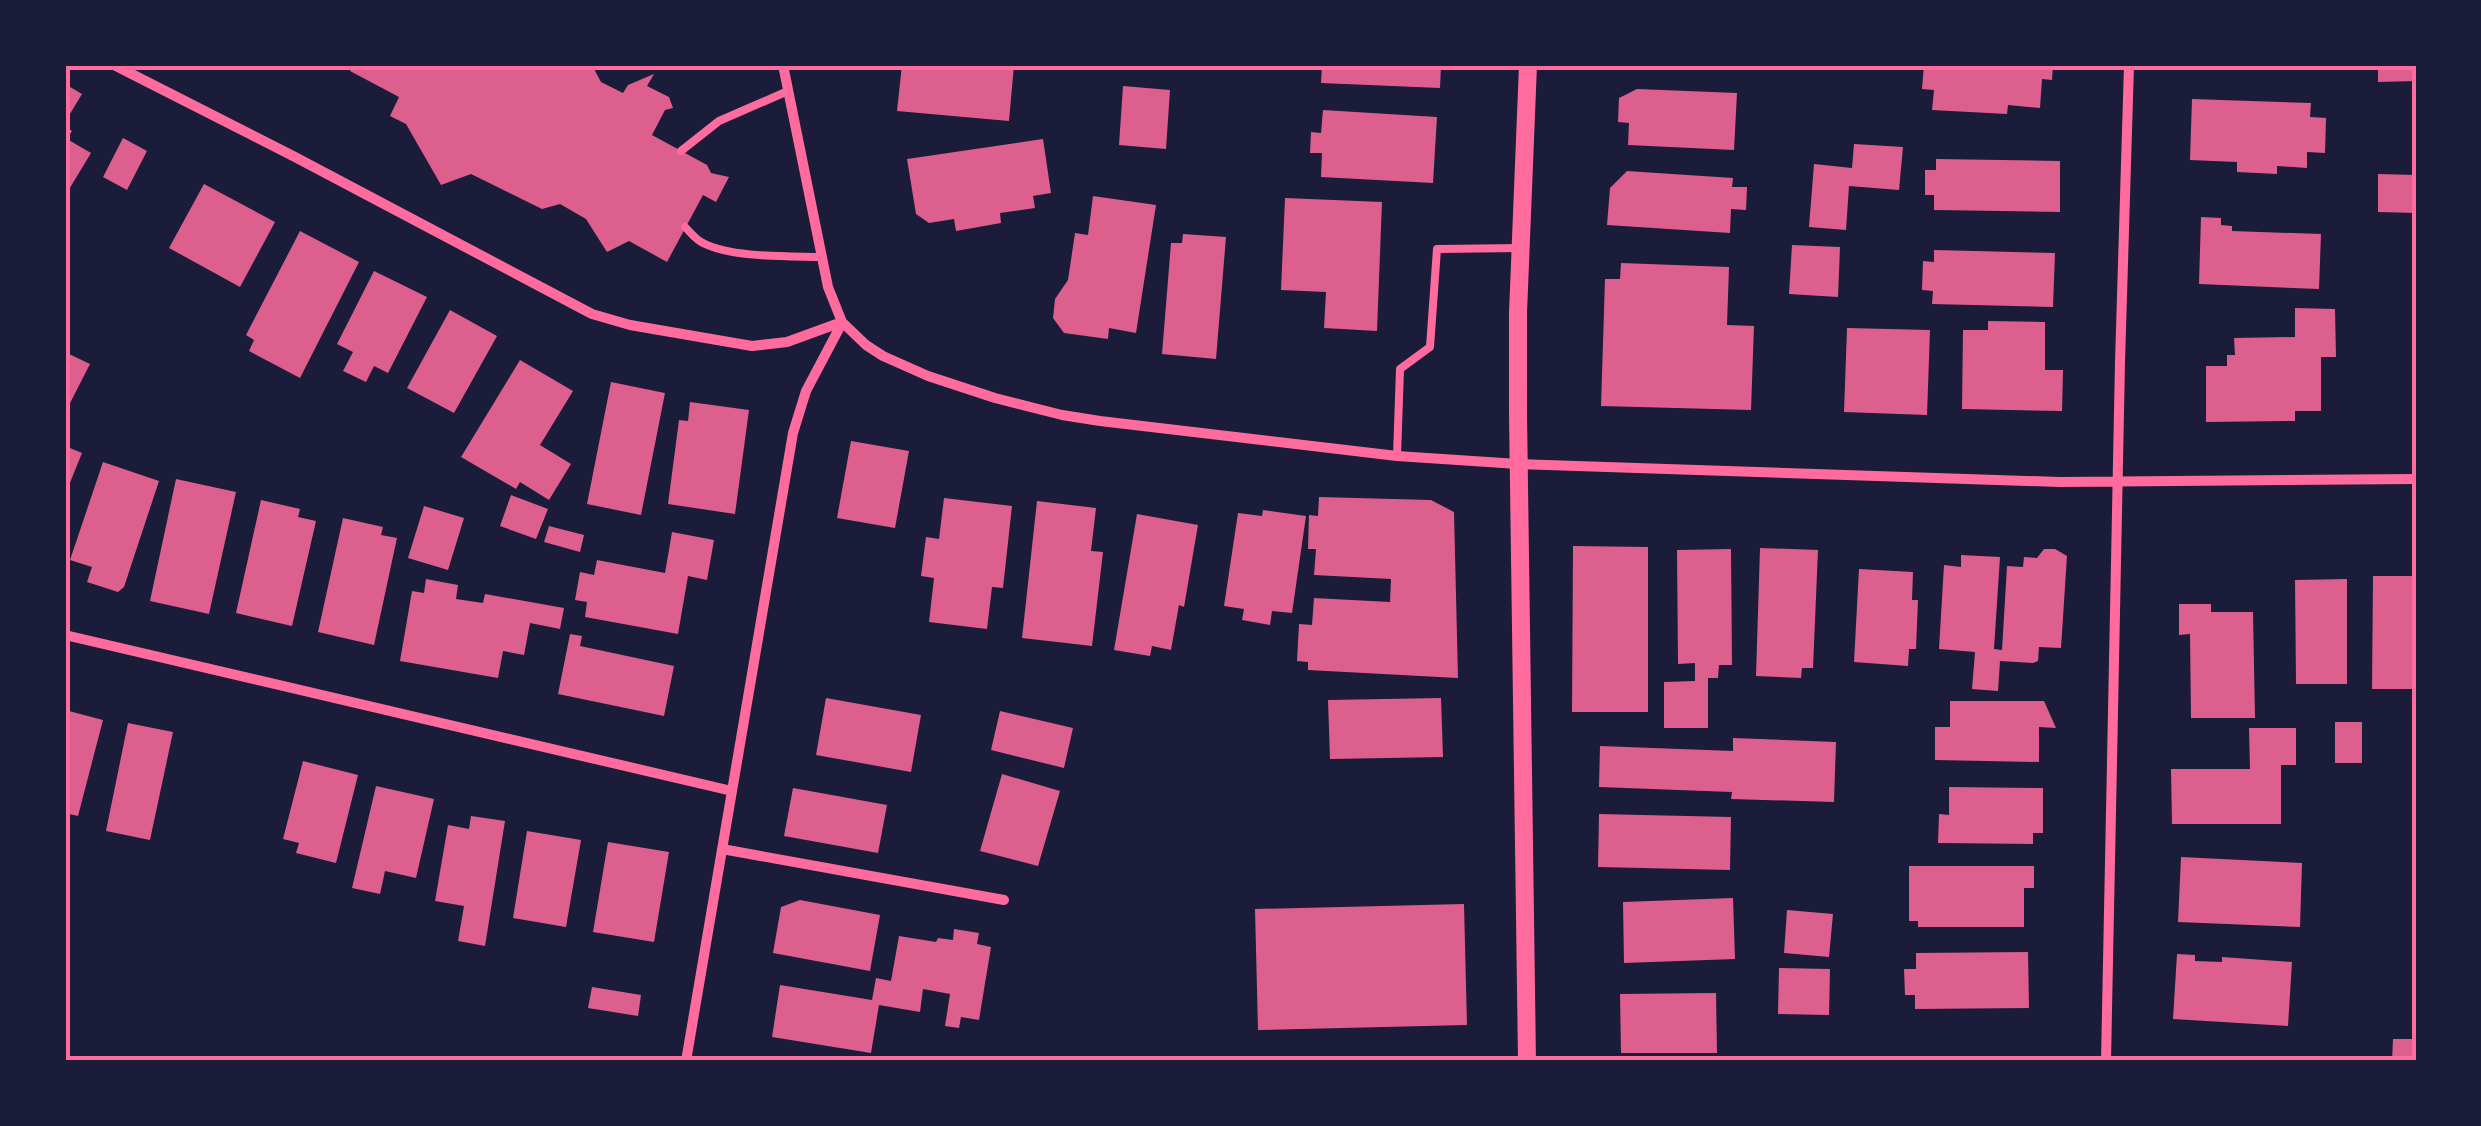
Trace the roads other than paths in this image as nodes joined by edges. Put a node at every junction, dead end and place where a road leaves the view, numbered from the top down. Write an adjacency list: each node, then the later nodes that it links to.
1 (114, 65): 10 (street)
2 (783, 65): 5 (street)
3 (1528, 65): 8 (street)
4 (2129, 65): 14 (street)
5 (788, 91): 6 (lane); 9 (street)
6 (682, 151)
7 (686, 227): 9 (lane)
8 (1521, 248): 11 (lane); 12 (street)
9 (821, 257): 10 (street)
10 (842, 322): 11 (street); 16 (street)
11 (1398, 456): 12 (street)
12 (1518, 464): 14 (street); 20 (street)
13 (2416, 480): 14 (street)
14 (2118, 482): 21 (street)
15 (65, 634): 16 (street)
16 (732, 791): 17 (street)
17 (722, 849): 18 (street); 19 (street)
18 (1004, 900)
19 (686, 1061)
20 (1527, 1061)
21 (2106, 1061)

